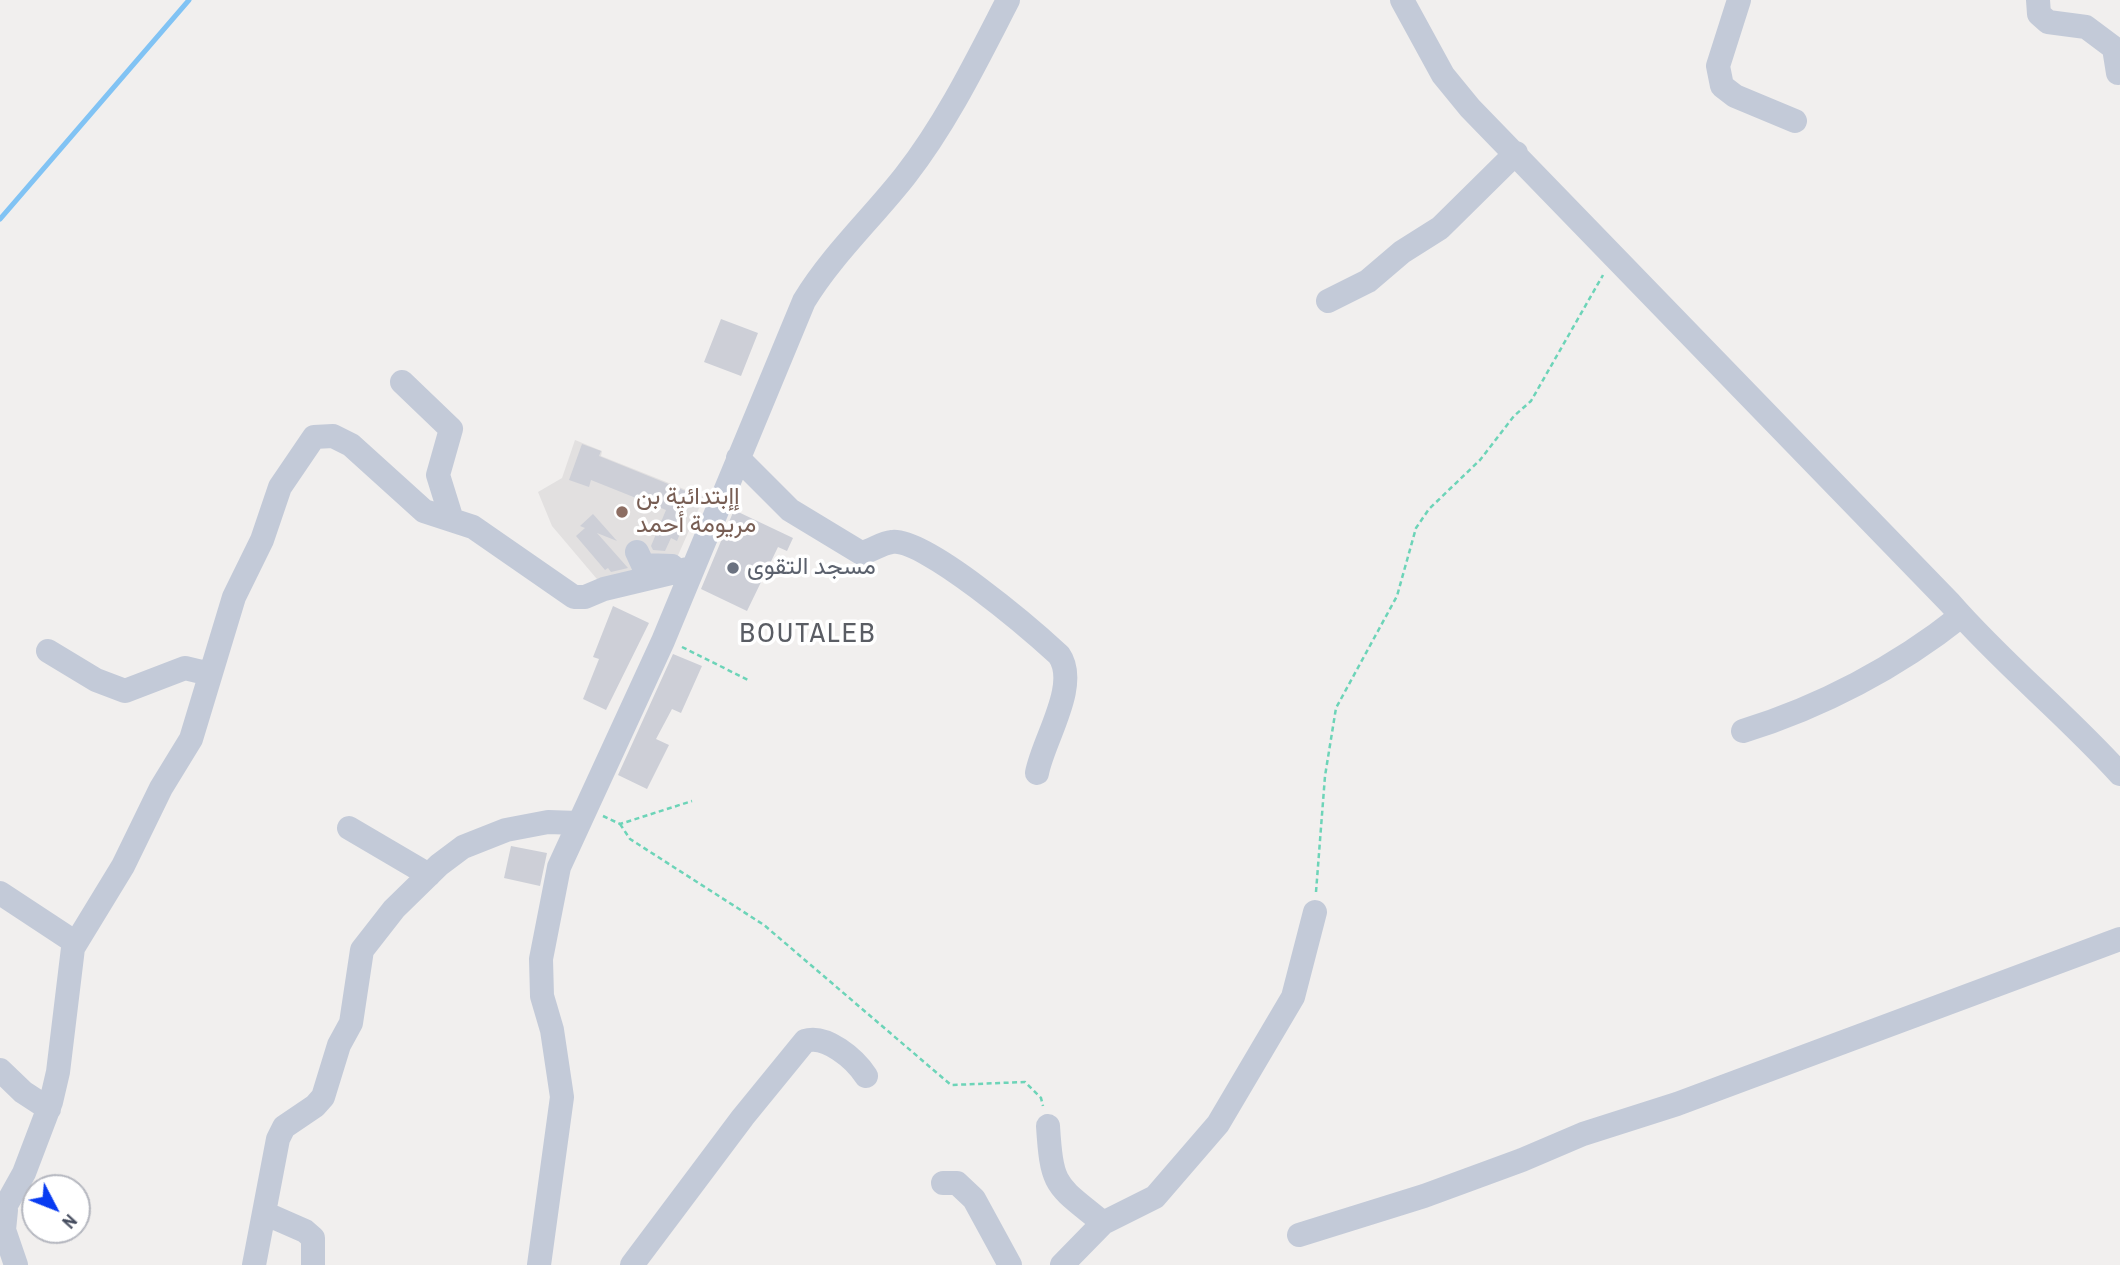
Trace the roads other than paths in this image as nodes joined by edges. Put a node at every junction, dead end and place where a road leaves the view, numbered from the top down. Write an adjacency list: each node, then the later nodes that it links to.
1 (1008, 0): 10 (street)
2 (1402, 0): 7 (street)
3 (1739, 0): 6 (street)
4 (2038, 0): 5 (street)
5 (2118, 73)
6 (1795, 121)
7 (1516, 153): 8 (street); 14 (street)
8 (1328, 301)
9 (402, 382): 11 (street)
10 (738, 458): 13 (street); 18 (street)
11 (452, 520): 13 (street); 16 (street)
12 (637, 552): 13 (street)
13 (687, 570): 20 (street)
14 (1961, 615): 17 (street); 19 (street)
15 (48, 651): 16 (street)
16 (210, 674): 26 (street)
17 (1743, 731)
18 (1037, 773)
19 (2120, 774)
20 (582, 815): 22 (street); 39 (street)
21 (349, 828): 22 (street)
22 (429, 875): 33 (street)
23 (0, 893): 26 (street)
24 (1315, 912): 34 (street)
25 (2120, 939): 35 (street)
26 (76, 943): 29 (street)
27 (0, 1070): 29 (street)
28 (866, 1076): 40 (street)
29 (49, 1109): 32 (street)
30 (1048, 1126): 34 (street)
31 (943, 1183): 41 (street)
32 (3, 1213): 36 (street)
33 (264, 1213): 37 (street); 38 (street)
34 (1103, 1223): 42 (street)
35 (1299, 1235)
36 (16, 1265)
37 (254, 1265)
38 (313, 1265)
39 (538, 1265)
40 (632, 1265)
41 (1010, 1265)
42 (1062, 1265)

